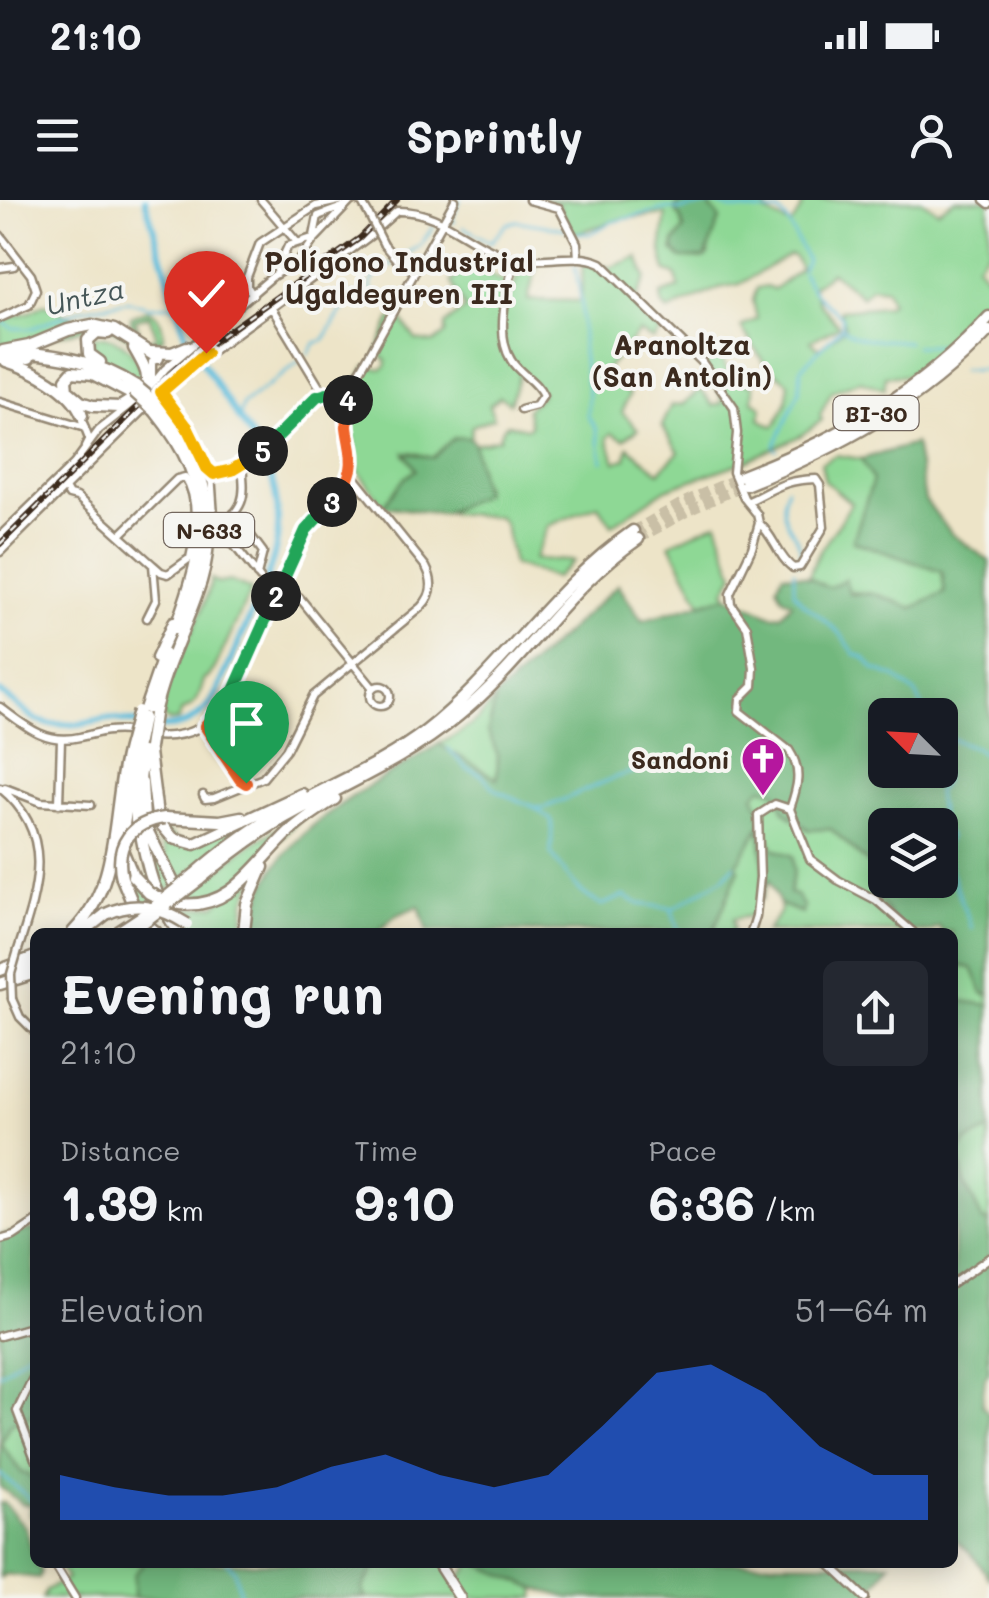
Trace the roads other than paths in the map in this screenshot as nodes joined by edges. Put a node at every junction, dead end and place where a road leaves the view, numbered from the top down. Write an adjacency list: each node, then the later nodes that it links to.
1 (261, 200): 7 (street)
2 (454, 200): 6 (street)
3 (529, 200): 14 (street)
4 (349, 202): 5 (street); 7 (street); 9 (street); 12 (street)
5 (367, 208): 18 (street, bridge)
6 (443, 221): 13 (street); 18 (street); 22 (street)
7 (282, 227): 9 (street); 11 (street); 21 (street)
8 (0, 235): 10 (street)
9 (299, 244): 11 (street); 12 (street)
10 (10, 248): 16 (street); 19 (street)
11 (286, 249): 15 (street); 20 (street)
12 (304, 255): 15 (street)
13 (515, 258): 14 (street); 38 (street)
14 (578, 258): 49 (street)
15 (296, 262): 20 (street)
16 (14, 266): 17 (street); 19 (street)
17 (0, 268)
18 (415, 272): 34 (street)
19 (31, 275): 24 (street)
20 (273, 276): 21 (street)
21 (253, 294): 26 (street)
22 (271, 307): 31 (street); 33 (street)
23 (989, 317): 25 (highway, BI-30)
24 (0, 318)
25 (989, 330)
26 (191, 346): 27 (highway); 29 (street)
27 (139, 349): 28 (highway); 29 (highway); 30 (highway); 36 (highway)
28 (1, 355): 30 (highway, N-633); 32 (highway, N-633); 39 (highway)
29 (158, 365): 32 (street); 41 (street)
30 (117, 374): 32 (highway, N-633)
31 (161, 392): 44 (street); 48 (street)
32 (134, 394): 36 (street); 36 (highway); 37 (highway, N-633, bridge)
33 (323, 394): 34 (street); 43 (street)
34 (348, 399): 45 (street)
35 (0, 402): 40 (street)
36 (97, 407): 39 (street); 41 (street)
37 (157, 409): 64 (highway, N-633); 64 (highway, N-633)
38 (521, 410)
39 (82, 416): 40 (street); 42 (street)
40 (67, 425): 42 (street)
41 (102, 427): 42 (street); 51 (street)
42 (86, 429): 51 (street)
43 (242, 466): 44 (street); 52 (street)
44 (211, 473): 54 (street)
45 (352, 475): 46 (street); 47 (street)
46 (345, 487): 47 (street); 59 (street)
47 (360, 487): 61 (street)
48 (72, 492): 50 (street); 50 (street); 56 (street)
49 (747, 502): 53 (street); 53 (street)
50 (46, 506): 57 (street)
51 (29, 507): 55 (street)
52 (234, 513): 54 (street); 54 (street)
53 (759, 523): 78 (street)
54 (215, 532)
55 (1, 534)
56 (121, 534): 58 (street); 58 (street)
57 (0, 552)
58 (153, 565): 60 (street)
59 (280, 587): 61 (street); 66 (street)
60 (147, 618)
61 (353, 662): 62 (street); 70 (street)
62 (374, 688)
63 (0, 707): 68 (street)
64 (146, 713): 69 (highway, bridge); 69 (highway, bridge)
65 (460, 715): 67 (highway); 81 (highway); 85 (highway)
66 (205, 726): 69 (street); 70 (street)
67 (424, 732): 77 (highway); 85 (highway)
68 (61, 739): 69 (street); 75 (street)
69 (140, 740): 79 (highway); 80 (highway); 80 (highway); 82 (highway); 88 (highway)
70 (240, 784): 72 (street)
71 (0, 787): 73 (street); 74 (street)
72 (202, 794)
73 (34, 801): 74 (street); 75 (street)
74 (18, 804): 101 (street, bridge)
75 (59, 804): 76 (street)
76 (90, 805)
77 (266, 809): 79 (highway); 79 (highway)
78 (790, 810): 95 (street); 96 (street)
79 (160, 818): 84 (highway, bridge)
80 (140, 824): 86 (highway); 92 (highway)
81 (288, 833): 84 (highway, bridge); 94 (highway)
82 (122, 836)
83 (123, 852): 84 (highway)
84 (127, 877): 87 (highway)
85 (196, 877): 90 (highway, bridge); 91 (highway, bridge)
86 (172, 882)
87 (132, 902)
88 (75, 928)
89 (88, 928): 93 (highway, bridge)
90 (123, 928)
91 (136, 928)
92 (178, 928)
93 (179, 928)
94 (245, 928)
95 (753, 928)
96 (908, 928)
97 (30, 969): 99 (highway)
98 (30, 970): 100 (highway)
99 (0, 972)
100 (0, 985)
101 (30, 1027)
102 (30, 1226): 103 (street)
103 (0, 1240)
104 (989, 1258): 105 (street)
105 (958, 1280)
106 (30, 1327): 107 (street)
107 (0, 1336)
108 (30, 1384): 109 (street)
109 (30, 1446)
110 (56, 1568): 113 (street)
111 (441, 1568): 114 (main road)
112 (833, 1568): 115 (street)
113 (74, 1598)
114 (460, 1598)
115 (865, 1598)

